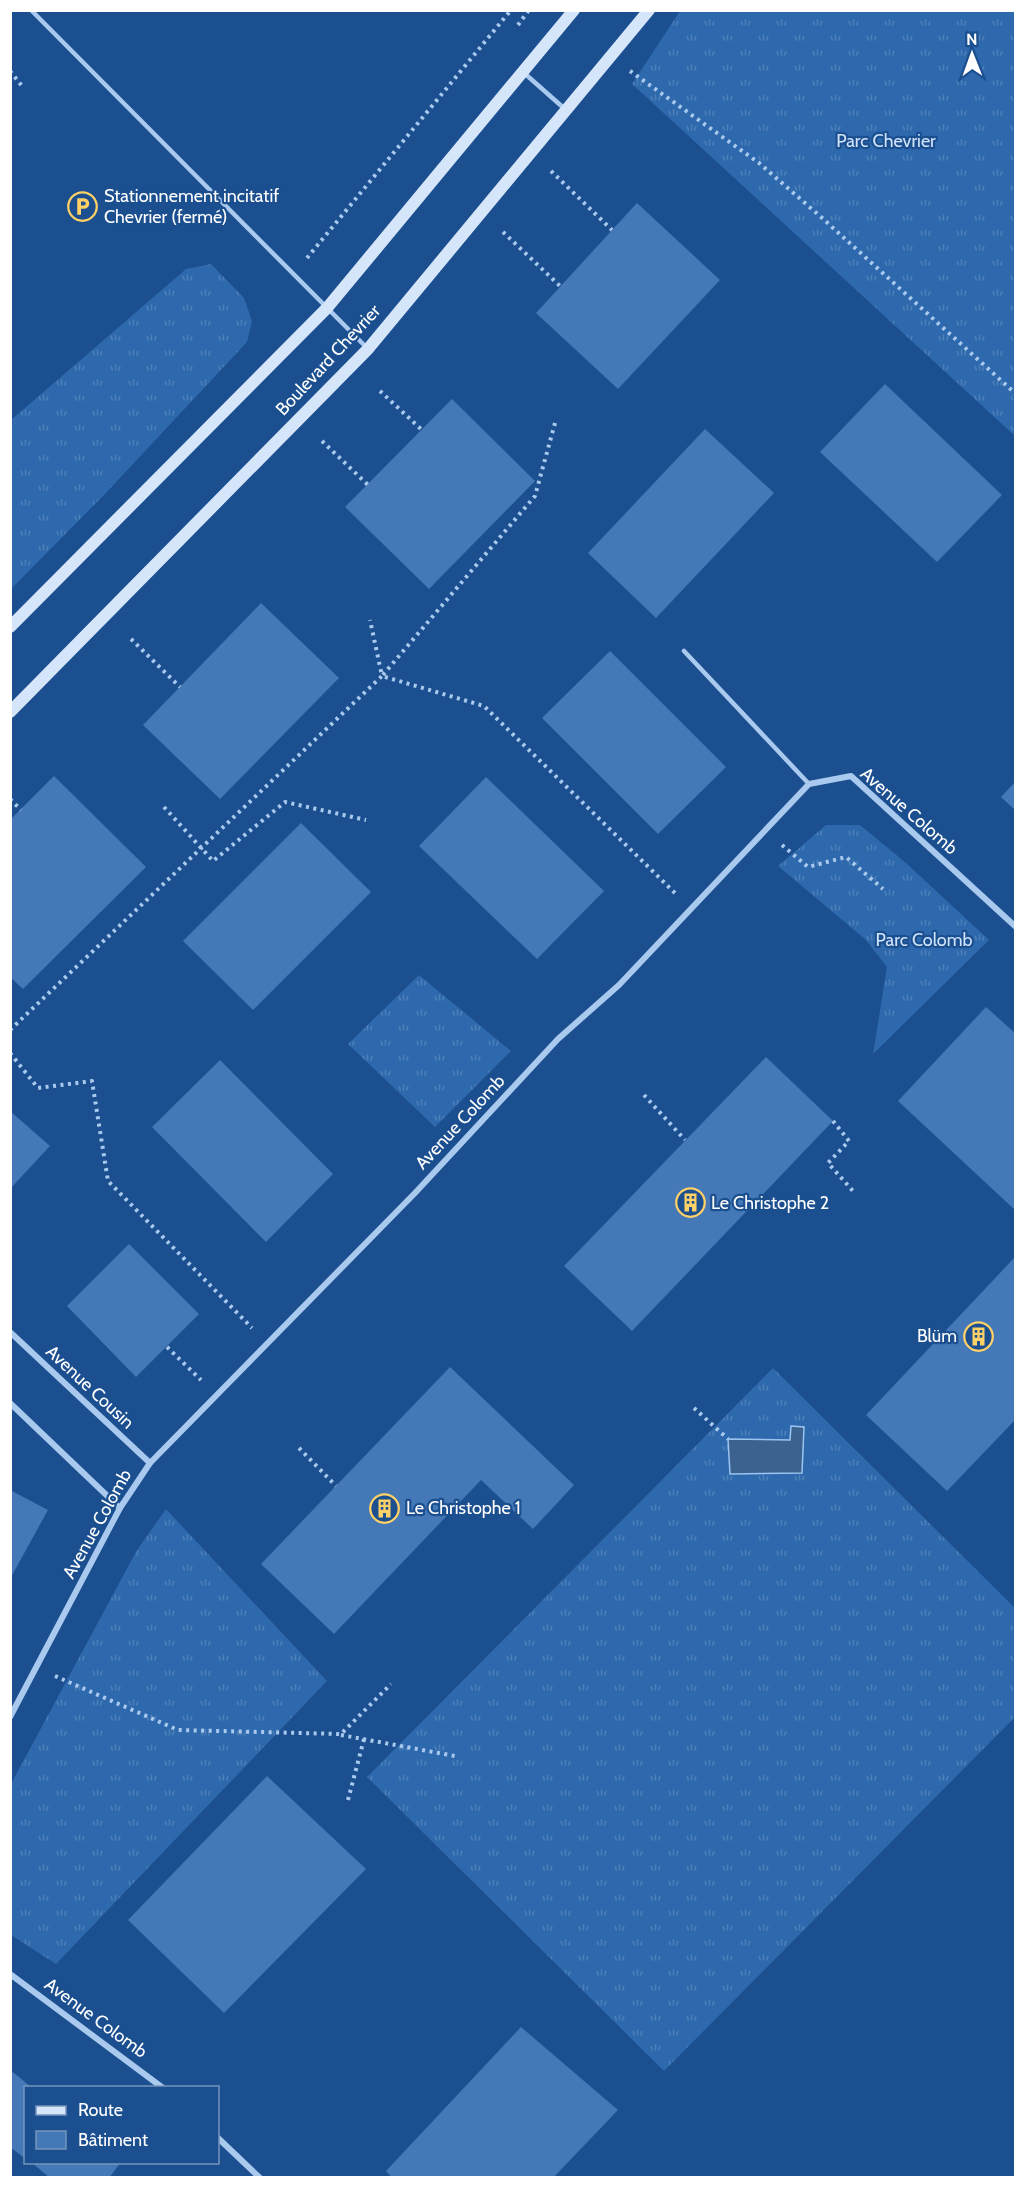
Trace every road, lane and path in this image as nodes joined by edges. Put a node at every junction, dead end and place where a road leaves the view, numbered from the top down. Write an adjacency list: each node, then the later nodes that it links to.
1 (31, 10): 15 (lane)
2 (511, 10): 15 (path)
3 (530, 10): 6 (path)
4 (574, 10): 8 (street, Boulevard Chevrier)
5 (649, 10): 11 (street, Boulevard Chevrier)
6 (518, 25)
7 (10, 71): 10 (path)
8 (523, 71): 11 (lane); 17 (street, Boulevard Chevrier)
9 (628, 71): 20 (path)
10 (22, 87)
11 (566, 110): 18 (street, Boulevard Chevrier)
12 (551, 171): 13 (path)
13 (612, 230)
14 (503, 232): 16 (path)
15 (293, 274): 17 (lane)
16 (560, 286)
17 (327, 308): 18 (lane); 26 (street, Boulevard Chevrier)
18 (368, 349): 31 (street, Boulevard Chevrier)
19 (380, 391): 22 (path)
20 (1016, 394)
21 (555, 423): 29 (path)
22 (422, 430)
23 (322, 441): 24 (path)
24 (368, 485)
25 (370, 620): 29 (path)
26 (10, 627)
27 (131, 639): 30 (path)
28 (684, 651): 32 (lane)
29 (382, 676): 38 (path); 40 (path)
30 (180, 687)
31 (10, 712)
32 (809, 784): 37 (street, Avenue Colomb); 41 (street, Avenue Colomb)
33 (10, 799): 35 (path)
34 (164, 807): 38 (path)
35 (21, 810)
36 (366, 820): 38 (path)
37 (765, 830): 39 (path); 40 (street, Avenue Colomb)
38 (202, 849): 42 (path)
39 (883, 889)
40 (691, 909): 49 (street, Avenue Colomb)
41 (1016, 927)
42 (10, 1030)
43 (10, 1053): 49 (path)
44 (644, 1095): 46 (path)
45 (833, 1121): 47 (path)
46 (685, 1140)
47 (853, 1191)
48 (10, 1332): 56 (street, Avenue Cousin)
49 (267, 1344): 51 (street, Avenue Colomb)
50 (167, 1347): 51 (path)
51 (216, 1395): 56 (street, Avenue Colomb)
52 (10, 1403): 58 (street)
53 (694, 1408): 54 (path)
54 (728, 1439)
55 (299, 1448): 57 (path)
56 (150, 1463): 58 (street, Avenue Colomb)
57 (336, 1486)
58 (120, 1508): 59 (street, Avenue Colomb)
59 (37, 1668): 61 (street, Avenue Colomb); 62 (path)
60 (392, 1684): 62 (path)
61 (10, 1717)
62 (341, 1734): 63 (path)
63 (364, 1739): 64 (path); 65 (path)
64 (455, 1756)
65 (348, 1800)
66 (10, 1974): 67 (street, Avenue Colomb)
67 (160, 2086)
68 (219, 2139): 69 (street)
69 (260, 2178)

